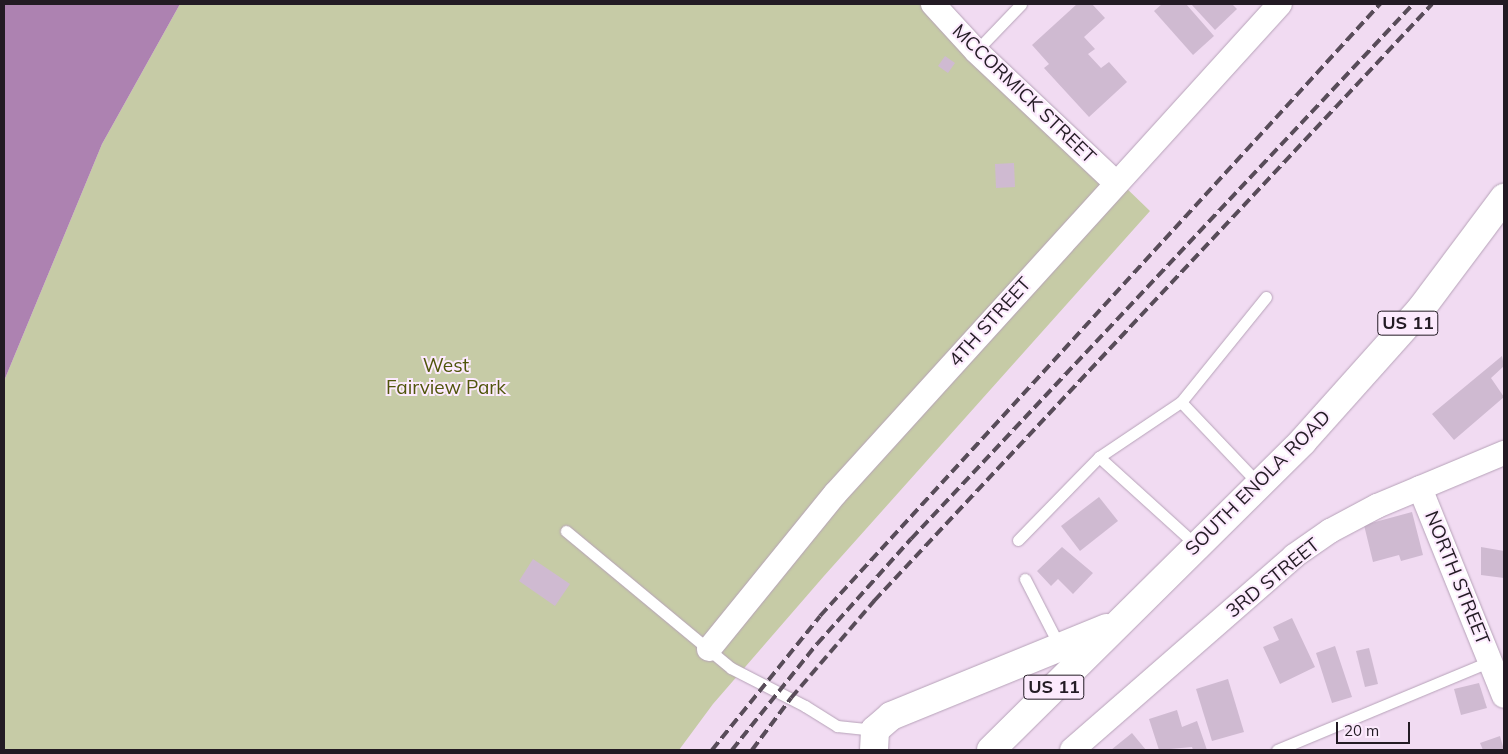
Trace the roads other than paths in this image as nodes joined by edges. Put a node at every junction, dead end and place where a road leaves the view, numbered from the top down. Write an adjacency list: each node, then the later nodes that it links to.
1 (932, 4): 4 (street, MCCORMICK STREET)
2 (1021, 4): 4 (lane)
3 (1280, 4): 5 (street, 4TH STREET)
4 (976, 51): 5 (street, MCCORMICK STREET)
5 (1116, 183): 19 (street, 4TH STREET)
6 (1504, 198): 11 (main road, SOUTH ENOLA ROAD / US 11)
7 (1266, 297): 8 (lane)
8 (1181, 402): 10 (lane); 11 (lane)
9 (1504, 453): 12 (street, 3RD STREET)
10 (1099, 458): 14 (lane); 15 (lane)
11 (1258, 483): 15 (main road, SOUTH ENOLA ROAD / US 11)
12 (1420, 488): 20 (street, NORTH STREET); 24 (street, 3RD STREET)
13 (566, 532): 19 (lane)
14 (1018, 540)
15 (1196, 545): 17 (main road, SOUTH ENOLA ROAD / US 11)
16 (1025, 579): 18 (lane)
17 (1117, 624): 18 (main road); 23 (main road, SOUTH ENOLA ROAD / US 11)
18 (1060, 647): 22 (main road)
19 (710, 648): 22 (lane)
20 (1491, 661): 21 (street, NORTH STREET); 25 (lane)
21 (1504, 696)
22 (875, 740)
23 (991, 750)
24 (1072, 750)
25 (1277, 750)

